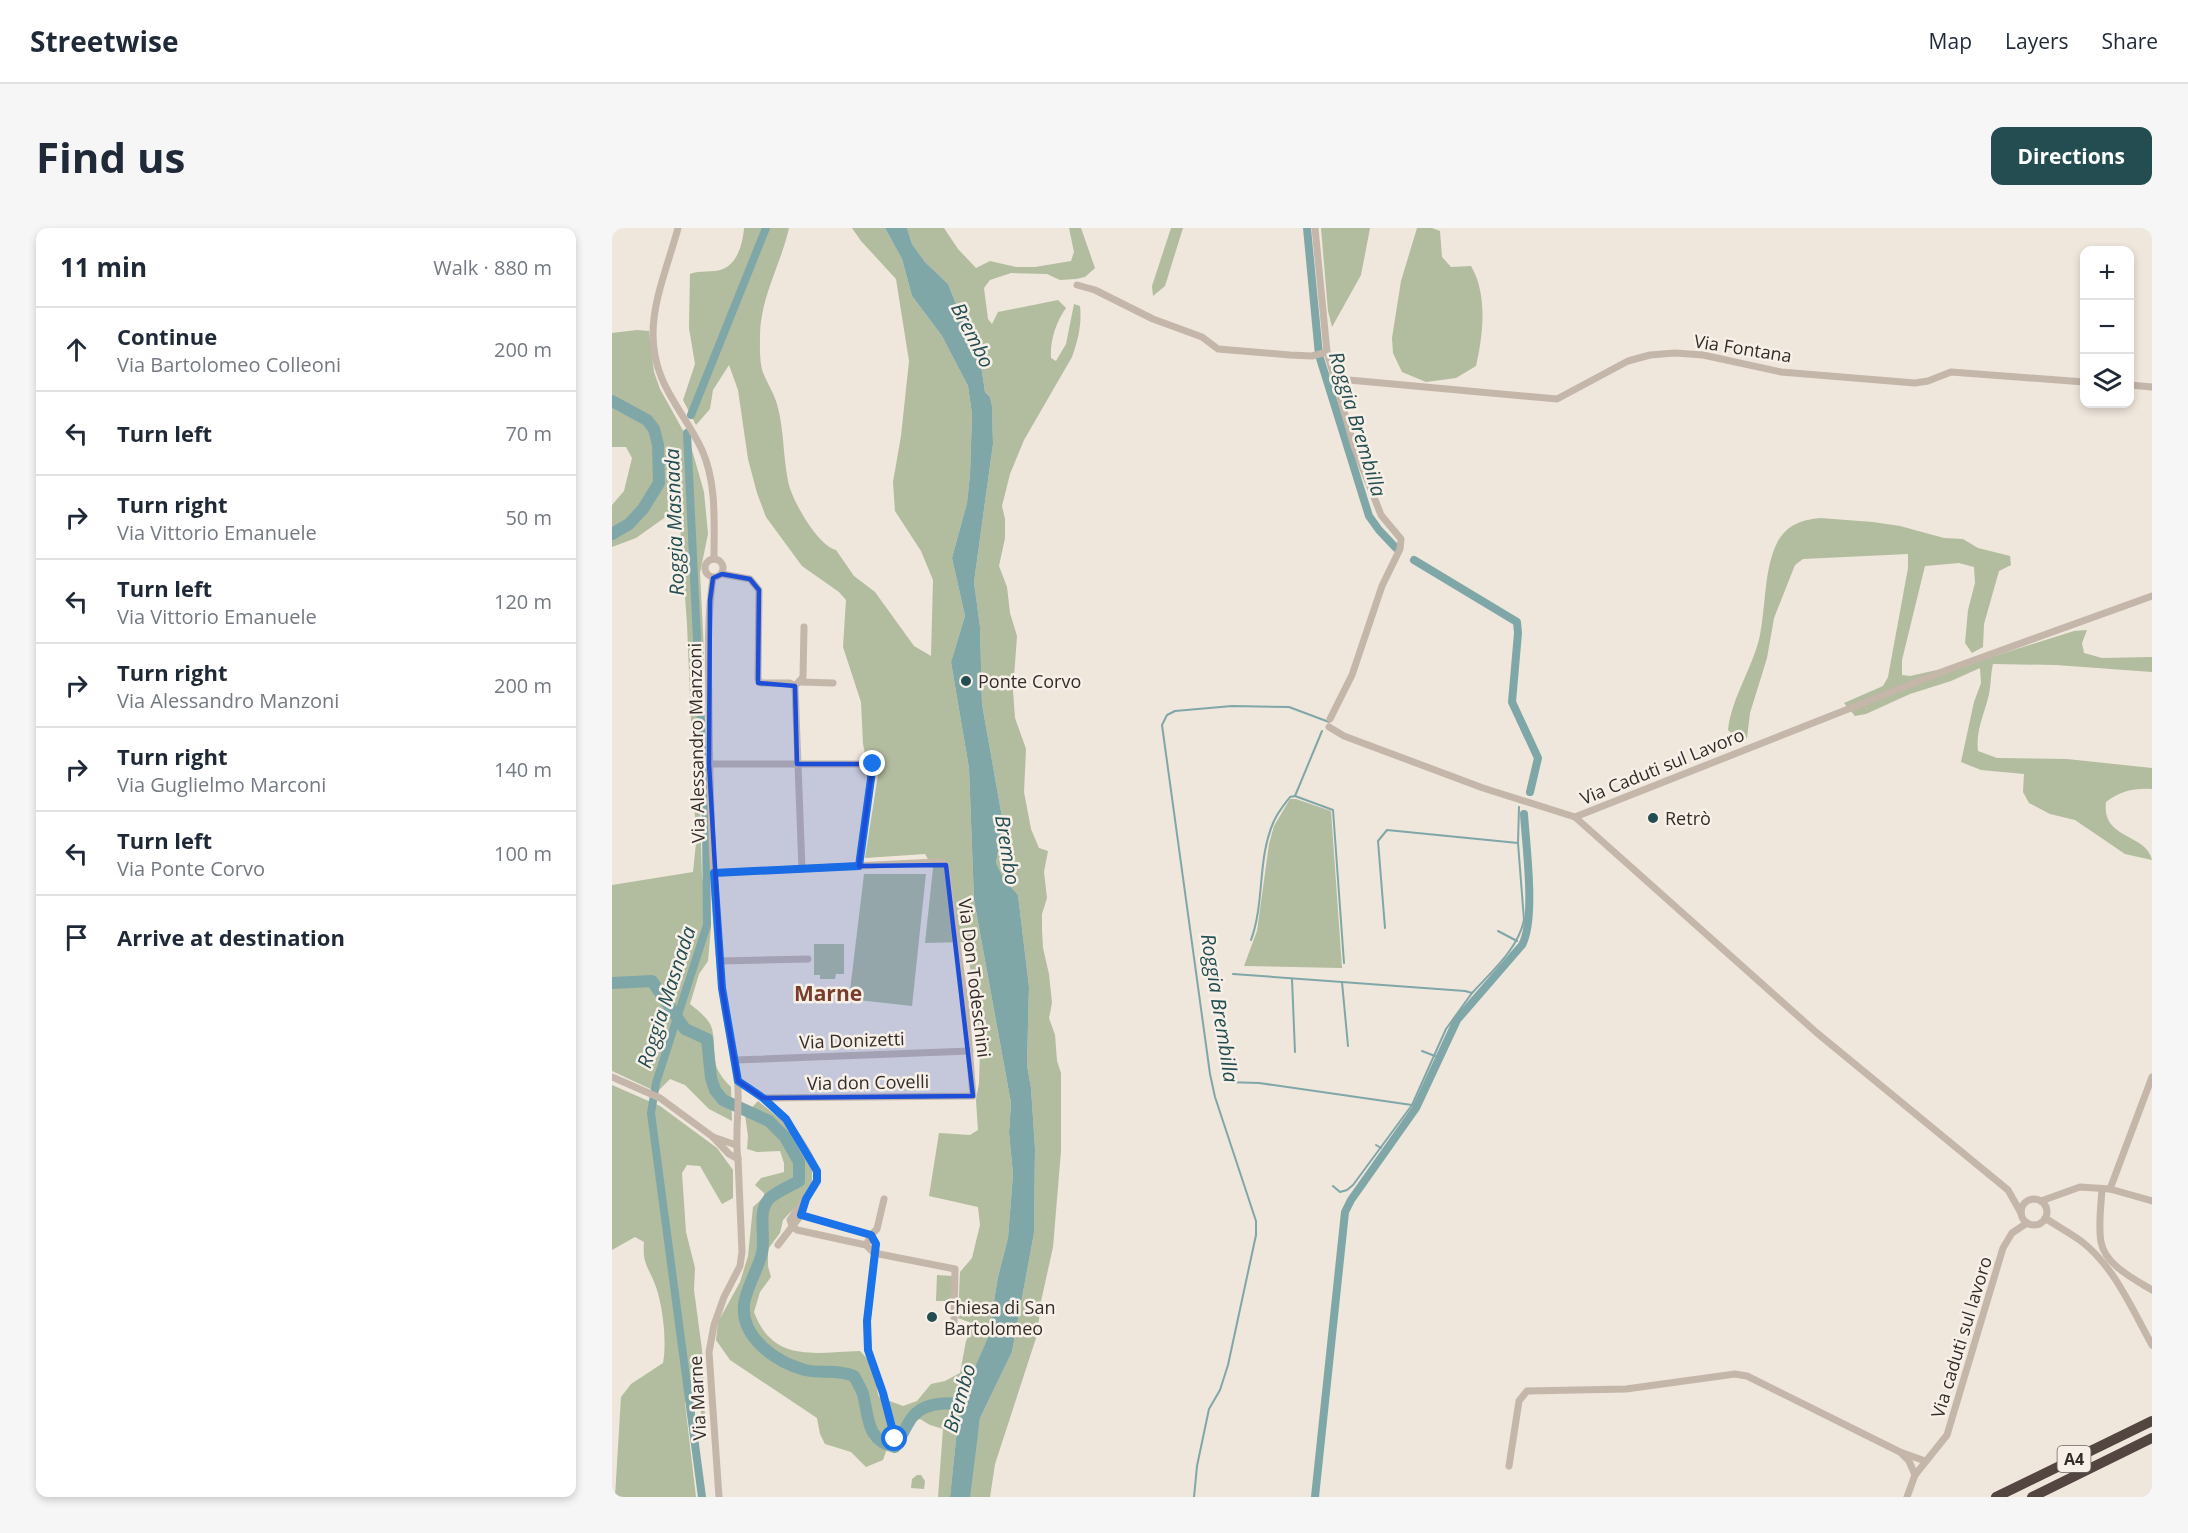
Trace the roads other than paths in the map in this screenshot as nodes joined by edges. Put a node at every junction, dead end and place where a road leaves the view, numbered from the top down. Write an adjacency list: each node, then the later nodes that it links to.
1 (678, 228): 9 (street)
2 (1315, 228): 4 (street)
3 (1077, 285): 4 (street)
4 (1326, 353): 5 (street)
5 (1335, 376): 6 (street, Via Fontana); 16 (street)
6 (2080, 382)
7 (2134, 385): 8 (street)
8 (2152, 387)
9 (714, 559): 10 (street); 11 (street)
10 (722, 574): 11 (street); 15 (street)
11 (713, 578): 18 (street, Via Alessandro Manzoni)
12 (2152, 596): 20 (street, Via Caduti sul Lavoro)
13 (804, 627): 15 (street)
14 (833, 683): 15 (street)
15 (798, 684): 19 (street)
16 (1330, 719)
17 (1329, 727): 20 (street)
18 (709, 764): 19 (street); 23 (street, Via Alessandro Manzoni)
19 (797, 764): 21 (street); 22 (street)
20 (1575, 817): 42 (street, Via Caduti sul Lavoro)
21 (859, 866): 22 (street); 26 (street, Via Don Todeschini)
22 (802, 869): 23 (street)
23 (714, 873): 25 (street, Via Alessandro Manzoni)
24 (808, 959): 25 (street)
25 (721, 961): 27 (street, Via Alessandro Manzoni)
26 (970, 1051): 27 (street, Via Donizetti); 31 (street, Via Don Todeschini)
27 (735, 1060): 30 (street, Via Alessandro Manzoni)
28 (612, 1077): 33 (street)
29 (2152, 1077): 37 (street)
30 (738, 1081): 32 (street); 34 (street, Via Alessandro Manzoni)
31 (973, 1096): 32 (street, Via don Covelli)
32 (763, 1098): 38 (street)
33 (713, 1137): 34 (street); 35 (street)
34 (736, 1144): 35 (street, Via Alessandro Manzoni)
35 (738, 1159): 61 (street, Via Marne)
36 (2102, 1189): 37 (street); 40 (street); 51 (street)
37 (2110, 1189): 41 (street)
38 (806, 1199): 43 (street); 46 (street)
39 (884, 1199): 47 (street)
40 (2041, 1201): 42 (street); 44 (street)
41 (2152, 1201)
42 (2021, 1213): 45 (street, Via Caduti sul Lavoro)
43 (801, 1215): 46 (street); 47 (street)
44 (2045, 1218): 45 (street); 53 (street)
45 (2027, 1223): 58 (street, Via caduti sul lavoro)
46 (792, 1226): 48 (street); 49 (street)
47 (871, 1235): 49 (street); 50 (street)
48 (778, 1245)
49 (866, 1245): 50 (street)
50 (874, 1253): 52 (street); 56 (street)
51 (2152, 1290)
52 (954, 1323)
53 (2152, 1344)
54 (2152, 1421): 63 (highway, A4)
55 (2152, 1438): 64 (highway, A4)
56 (895, 1439)
57 (1900, 1452): 58 (street); 59 (street); 60 (street)
58 (1925, 1461): 60 (street, Via caduti sul lavoro)
59 (1509, 1466)
60 (1915, 1475): 62 (street, Via caduti sul lavoro)
61 (719, 1497)
62 (1907, 1497)
63 (1996, 1497)
64 (2032, 1497)

